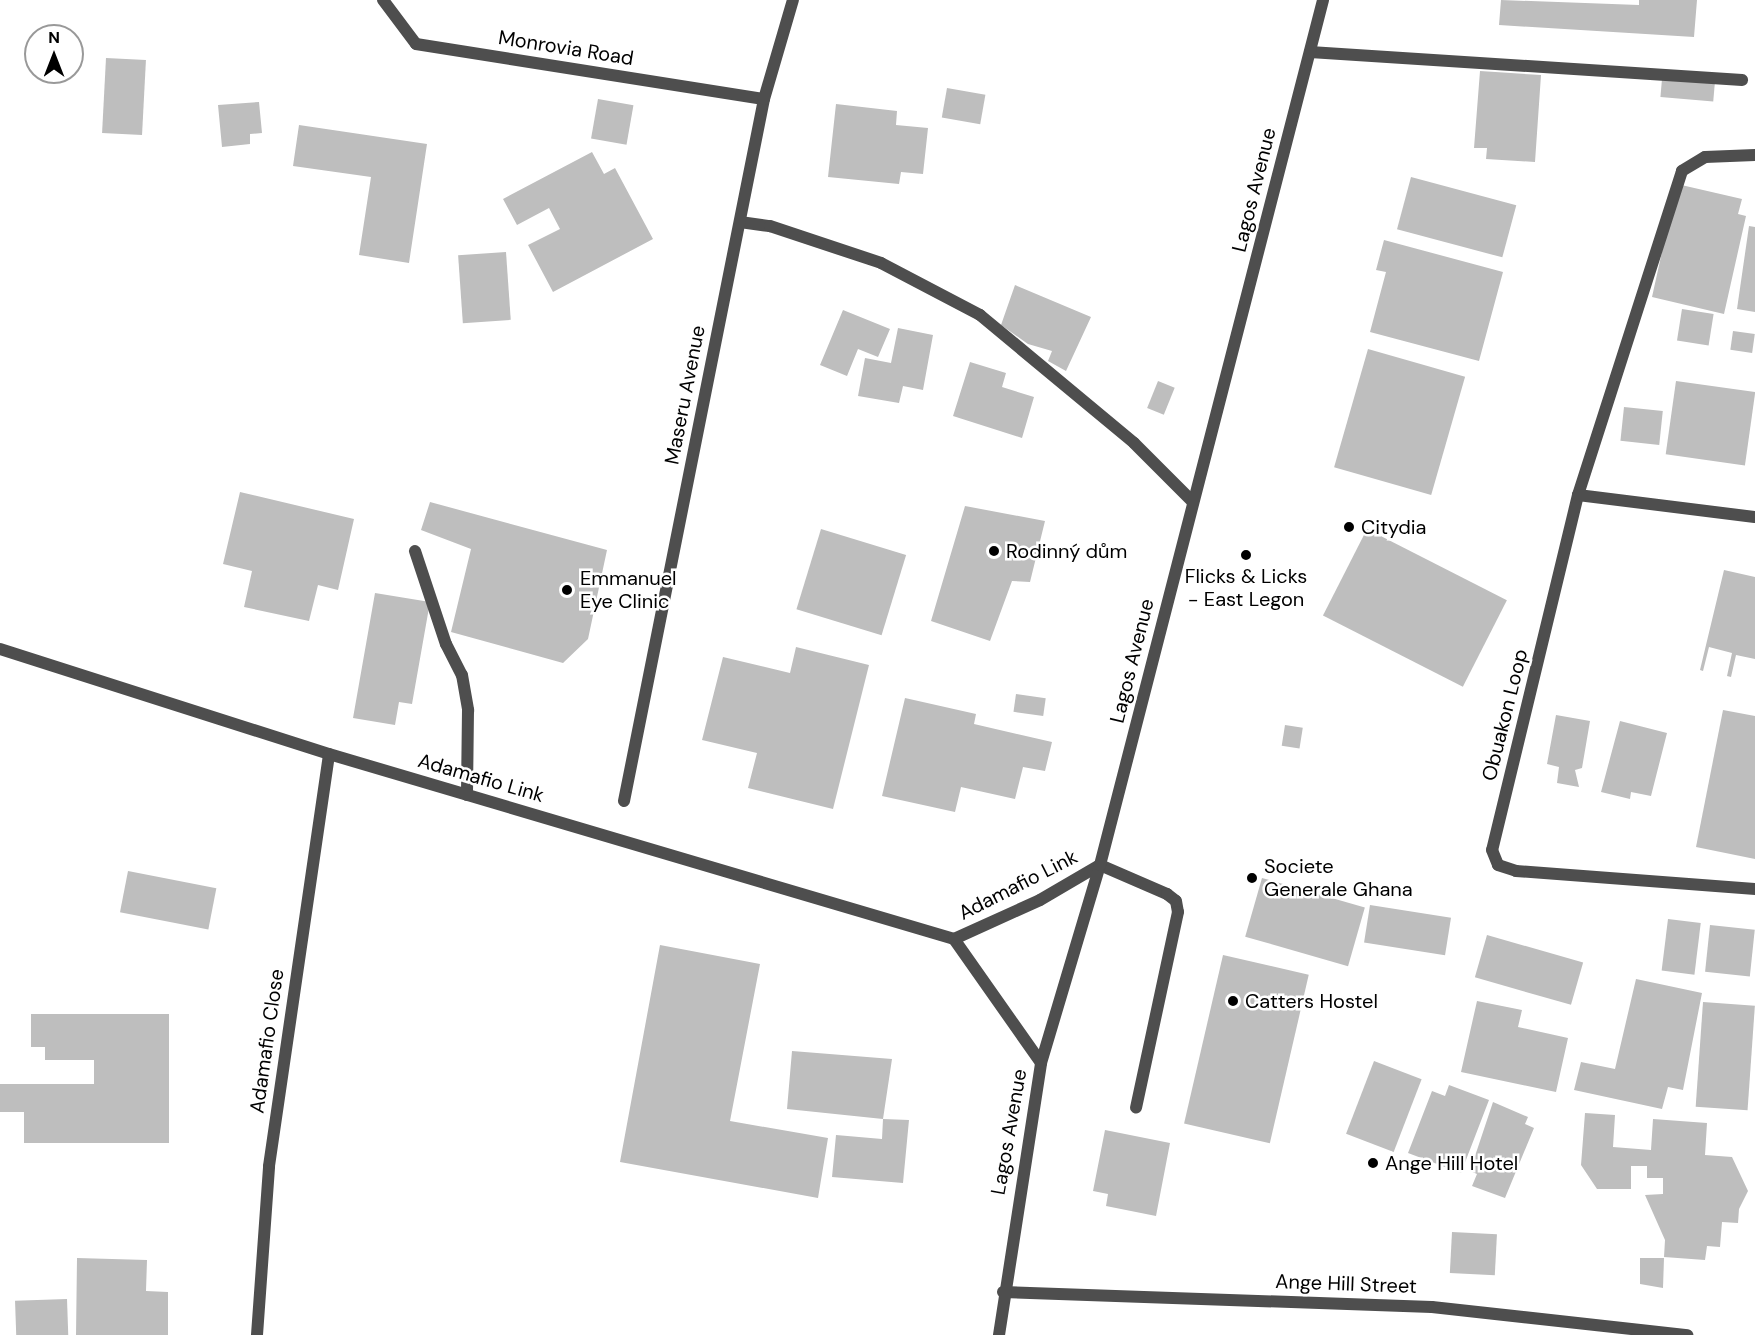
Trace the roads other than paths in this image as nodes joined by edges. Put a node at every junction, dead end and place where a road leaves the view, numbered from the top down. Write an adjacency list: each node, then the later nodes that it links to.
1 (383, 0): 6 (street, Monrovia Road)
2 (793, 0): 6 (street, Maseru Avenue)
3 (1323, 0): 4 (street, Lagos Avenue)
4 (1310, 52): 5 (street); 10 (street, Lagos Avenue)
5 (1742, 80)
6 (764, 99): 8 (street, Maseru Avenue)
7 (1755, 155): 9 (street)
8 (740, 222): 10 (street); 16 (street, Maseru Avenue)
9 (1578, 495): 11 (street); 18 (street, Obuakon Loop)
10 (1194, 502): 17 (street, Lagos Avenue)
11 (1755, 517)
12 (415, 551): 15 (street)
13 (0, 649): 14 (street, Adamafio Link)
14 (329, 754): 15 (street, Adamafio Link); 23 (street, Adamafio Close)
15 (468, 795): 19 (street, Adamafio Link)
16 (624, 801)
17 (1100, 865): 19 (street, Adamafio Link); 20 (street, Lagos Avenue); 21 (street)
18 (1755, 890)
19 (954, 939): 20 (street, Adamafio Link)
20 (1041, 1063): 22 (street, Lagos Avenue)
21 (1136, 1108)
22 (1002, 1292): 24 (street, Lagos Avenue); 25 (street, Ange Hill Street)
23 (257, 1335)
24 (999, 1335)
25 (1687, 1335)

